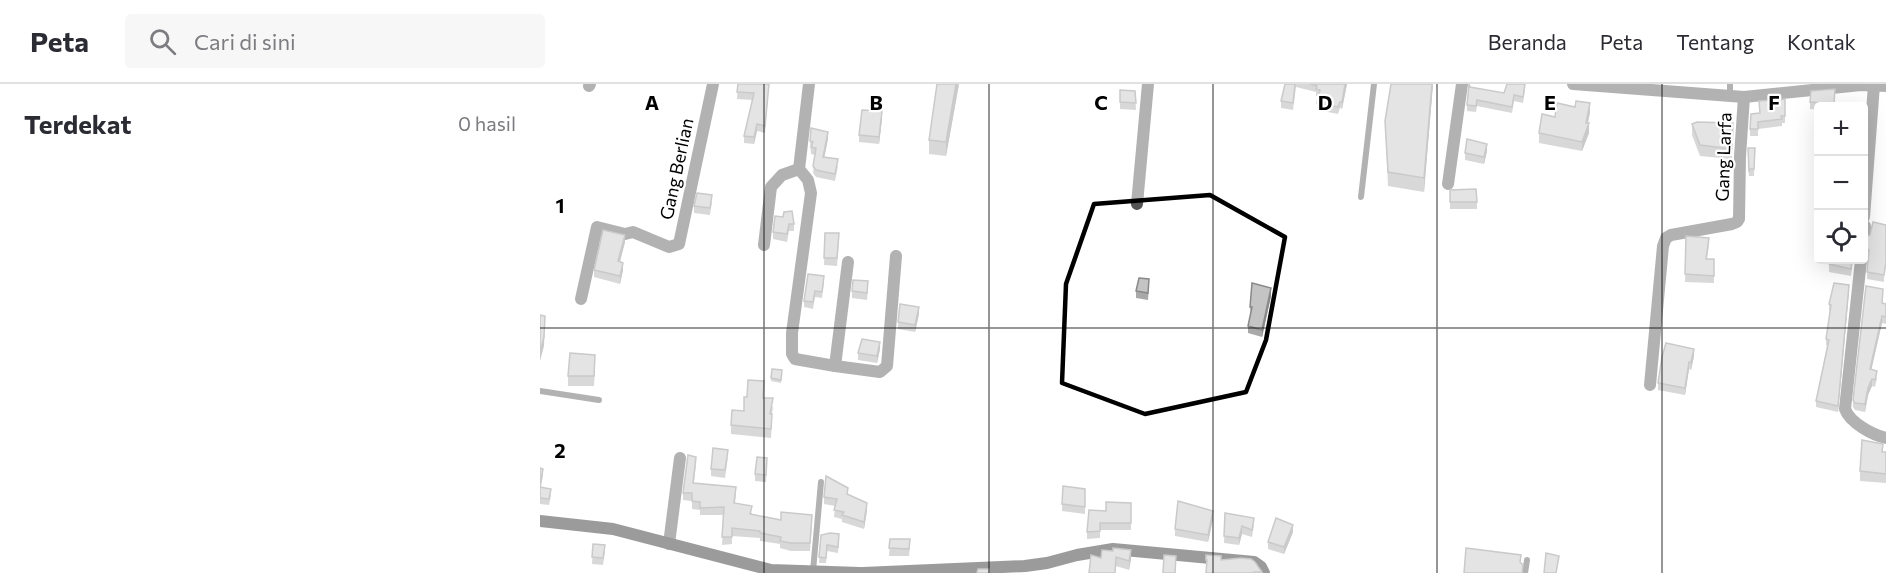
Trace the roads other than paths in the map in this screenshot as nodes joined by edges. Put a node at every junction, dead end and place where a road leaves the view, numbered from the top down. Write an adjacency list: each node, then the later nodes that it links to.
1 (713, 84): 20 (street, Gang Berlian)
2 (809, 84): 11 (street)
3 (1148, 84): 14 (street)
4 (1374, 84): 13 (lane)
5 (1462, 84): 12 (street)
6 (1573, 84): 8 (street)
7 (1880, 86): 10 (street); 15 (street)
8 (1669, 88): 9 (street)
9 (1730, 90): 10 (street)
10 (1744, 97): 22 (street, Gang Larfa)
11 (799, 169): 16 (street); 21 (street)
12 (1448, 184)
13 (1361, 197)
14 (1137, 204)
15 (1866, 210)
16 (764, 245)
17 (896, 256): 21 (street)
18 (848, 262): 21 (street)
19 (1861, 264): 25 (street)
20 (581, 299)
21 (835, 366)
22 (1650, 384)
23 (540, 391): 24 (lane)
24 (599, 400)
25 (1886, 438)
26 (680, 458): 29 (street)
27 (821, 482): 32 (lane)
28 (540, 520): 29 (street)
29 (669, 544): 32 (street)
30 (1527, 560): 35 (lane)
31 (1013, 570): 33 (street); 34 (street)
32 (813, 572): 33 (street)
33 (861, 573)
34 (1264, 573)
35 (1525, 573)

